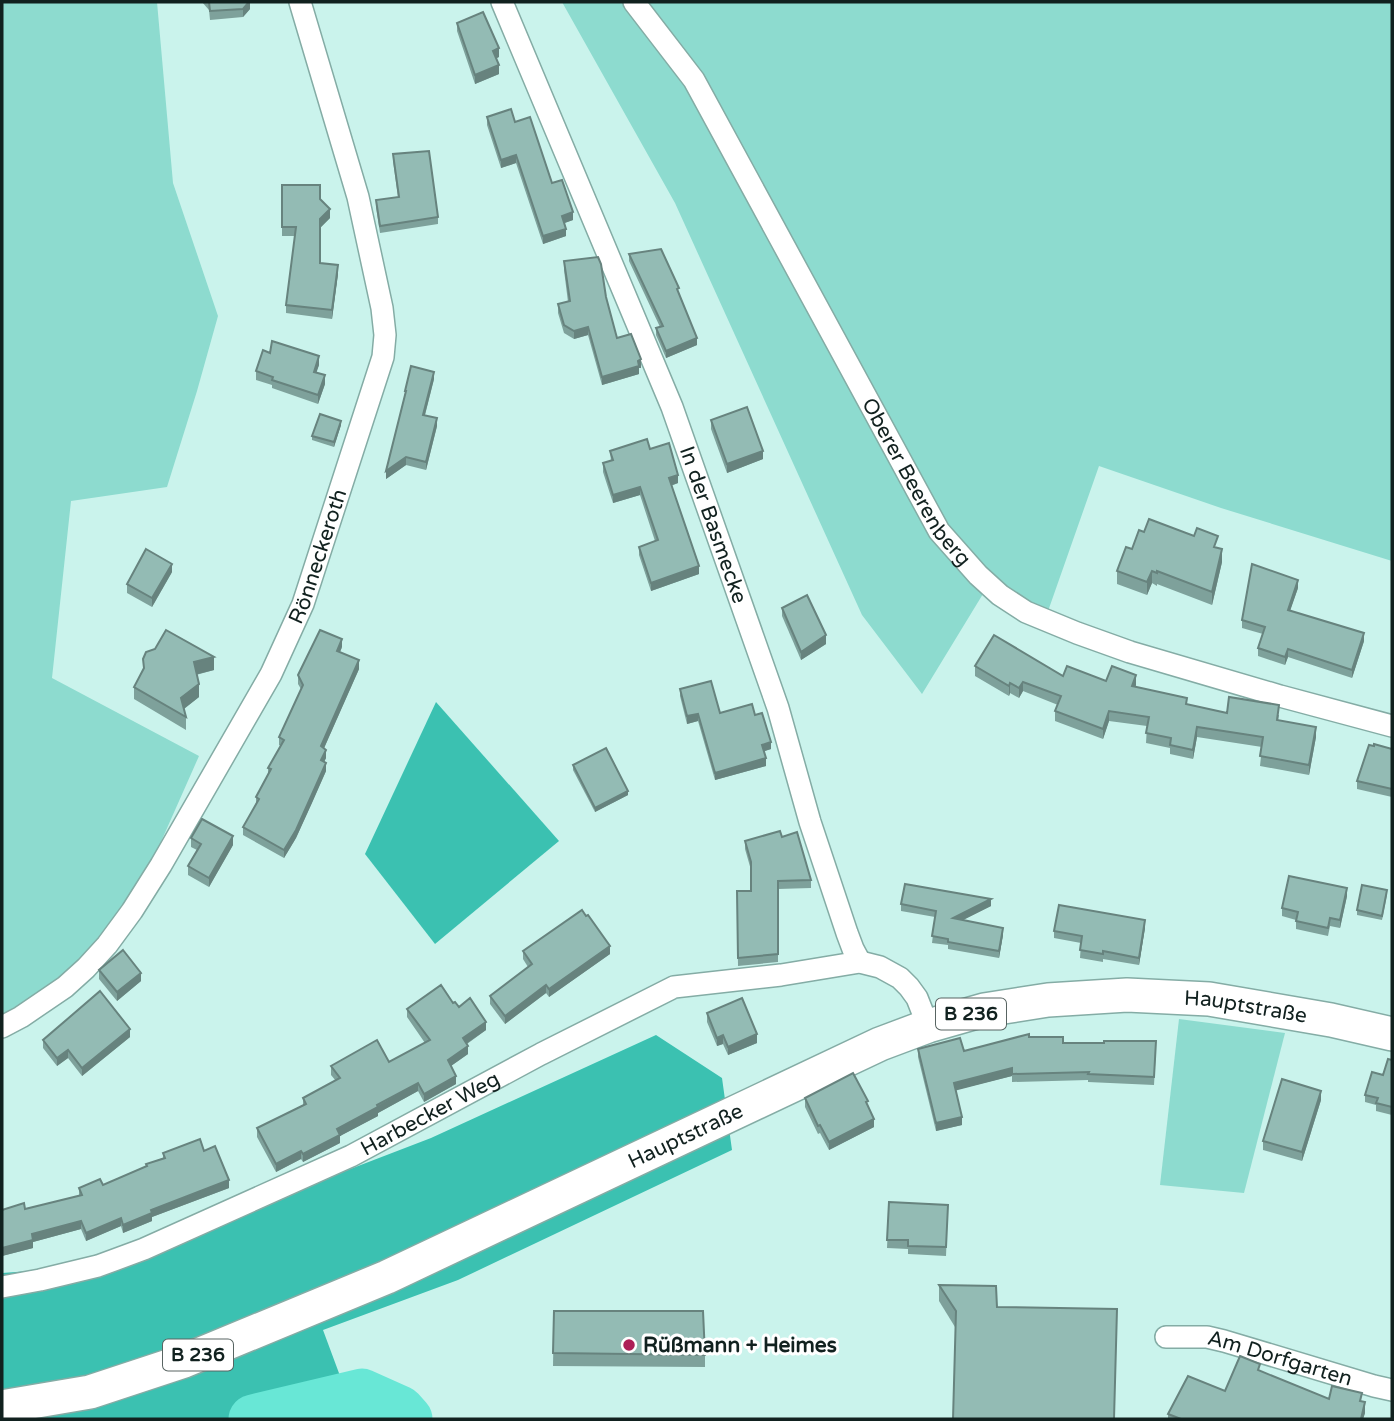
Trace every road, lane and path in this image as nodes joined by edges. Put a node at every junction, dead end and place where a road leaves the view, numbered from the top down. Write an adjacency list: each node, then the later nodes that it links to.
1 (300, 2): 7 (street, Rönneckeroth)
2 (502, 2): 5 (street, In der Basmecke)
3 (634, 2): 4 (street, Oberer Beerenberg)
4 (1392, 726)
5 (860, 962): 6 (street); 9 (street, Harbecker Weg)
6 (929, 1026): 8 (main road, Hauptstraße / B 236); 12 (main road, Hauptstraße / B 236)
7 (2, 1027)
8 (1392, 1034)
9 (2, 1287)
10 (1166, 1337): 11 (street, Am Dorfgarten)
11 (1392, 1390)
12 (2, 1407)

